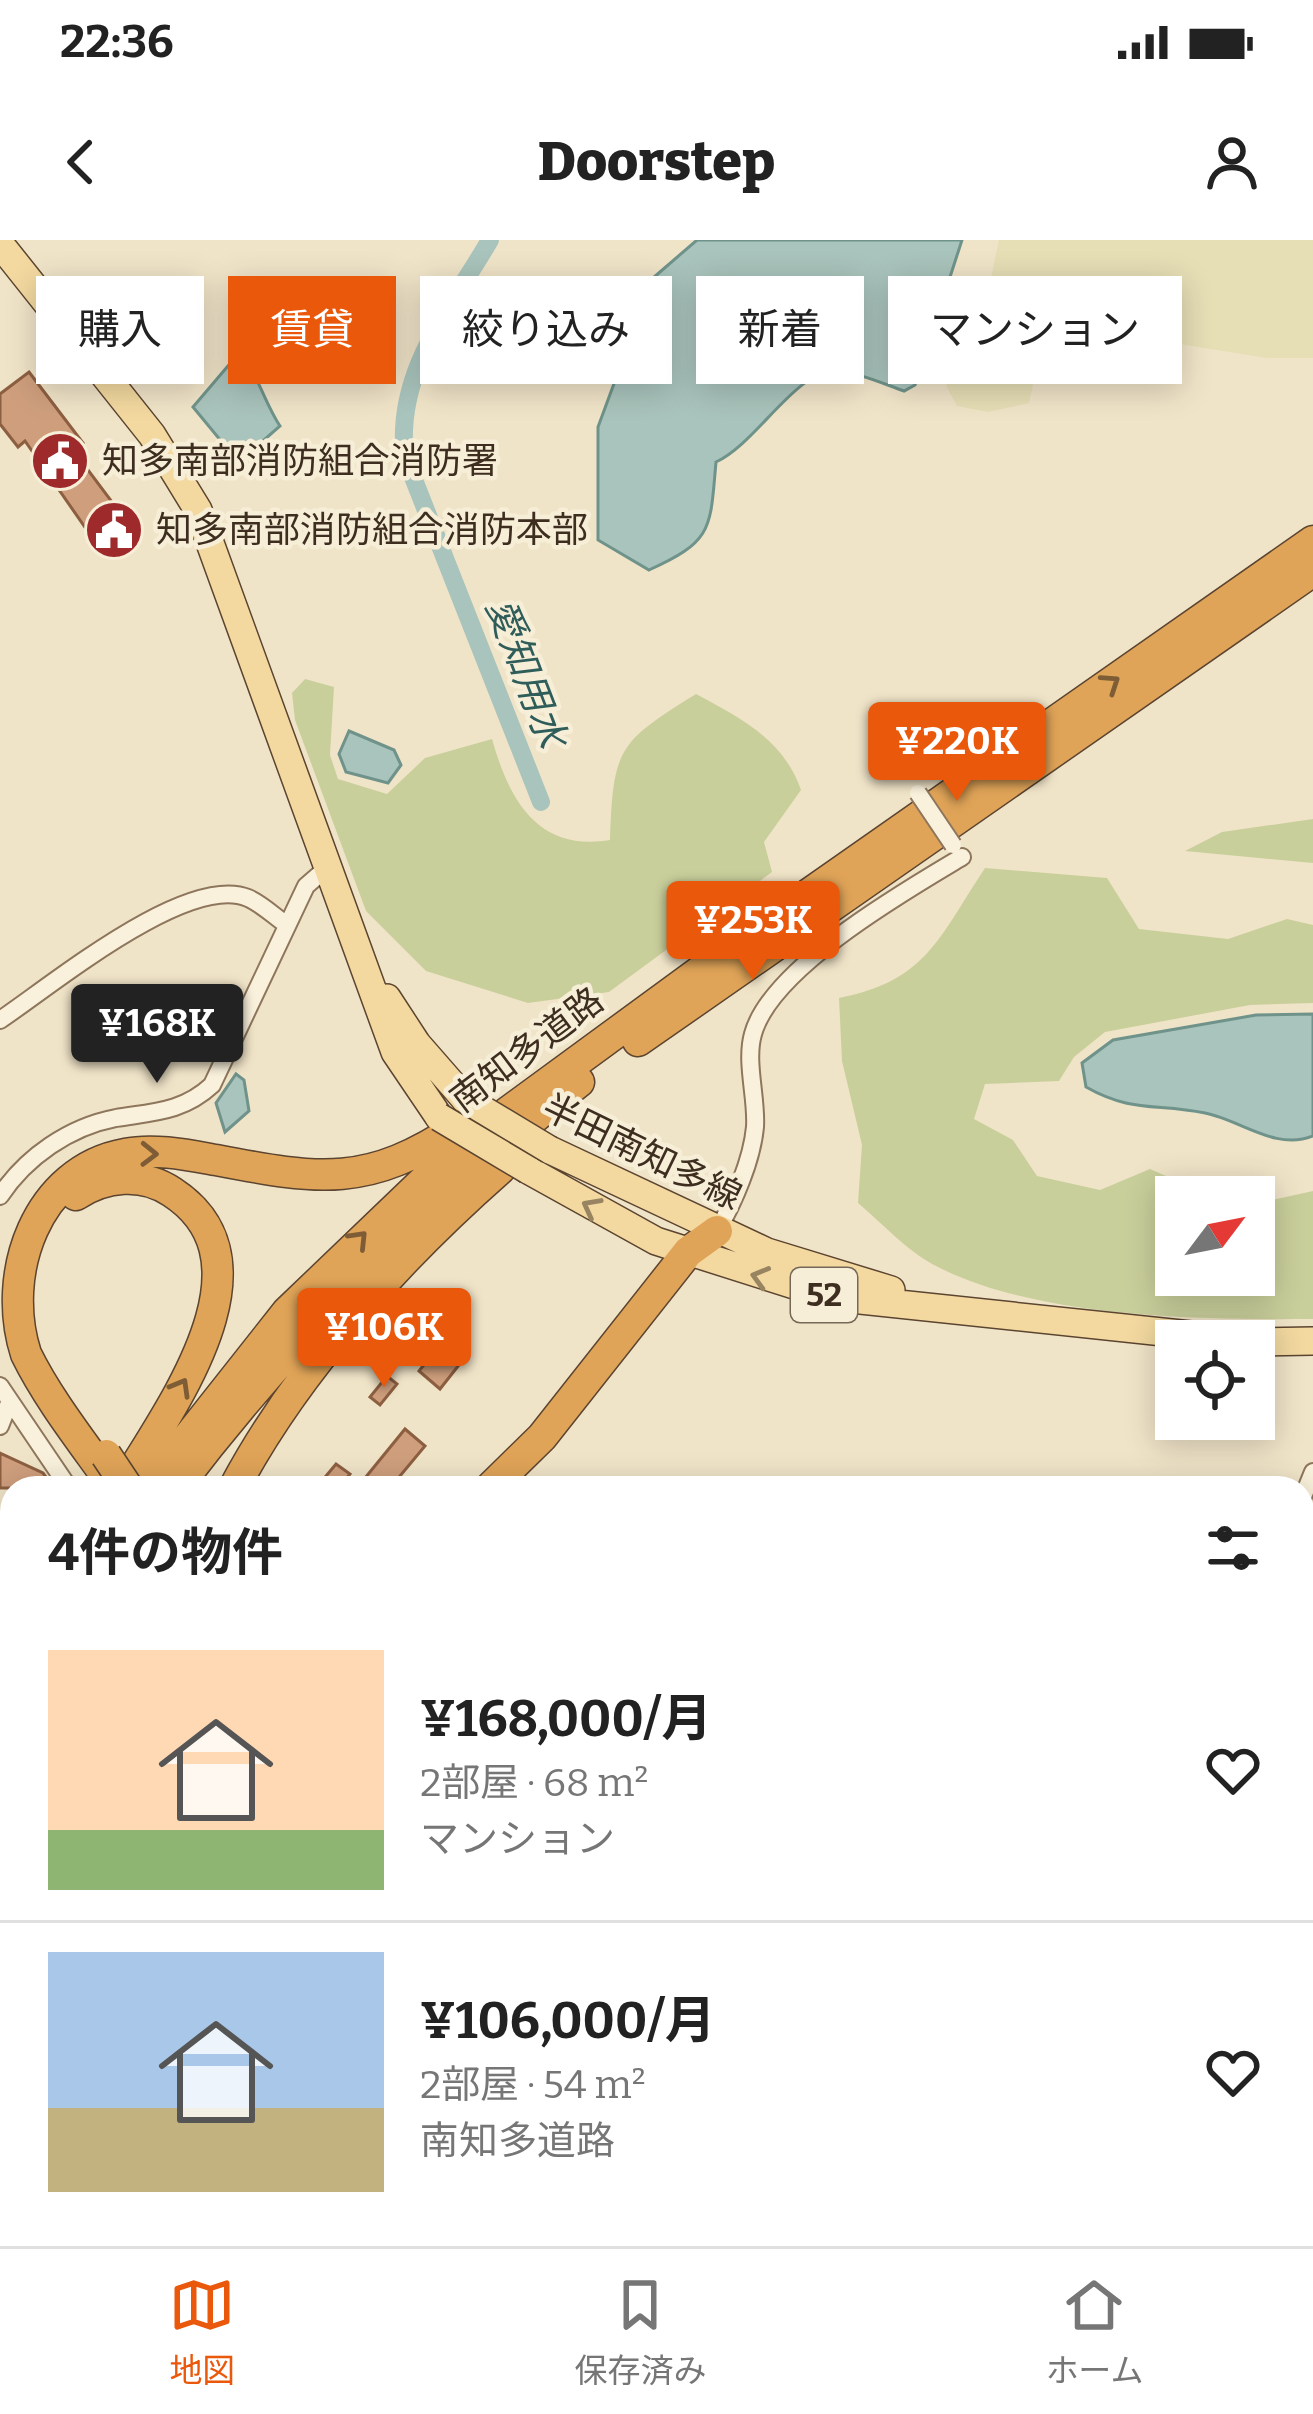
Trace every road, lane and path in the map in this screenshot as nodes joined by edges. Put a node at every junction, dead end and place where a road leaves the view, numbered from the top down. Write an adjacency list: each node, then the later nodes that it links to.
1 (0, 244): 5 (main road, 半田南知多線 / 52)
2 (1313, 541): 8 (highway, 南知多道路, one-way to 2)
3 (1313, 571): 10 (highway, 南知多道路)
4 (917, 793): 12 (street, bridge)
5 (329, 866): 6 (main road, 半田南知多線 / 52); 7 (street)
6 (349, 918): 12 (main road, 半田南知多線 / 52, bridge); 12 (main road, 半田南知多線 / 52, one-way to 6, bridge)
7 (287, 925): 9 (street); 11 (street)
8 (733, 947): 19 (highway, one-way to 8); 20 (highway, 南知多道路, one-way to 8)
9 (0, 1020)
10 (579, 1083): 21 (highway, 南知多道路); 22 (highway)
11 (0, 1196)
12 (704, 1248): 13 (main road, 半田南知多線 / 52); 23 (highway); 24 (highway)
13 (1155, 1331)
14 (1275, 1341): 15 (main road, 半田南知多線 / 52)
15 (1313, 1341)
16 (5, 1395): 17 (street); 18 (street)
17 (0, 1426)
18 (61, 1476)
19 (114, 1476): 19 (highway, one-way to 19)
20 (157, 1476)
21 (185, 1476)
22 (240, 1476)
23 (502, 1476)
24 (527, 1476)

